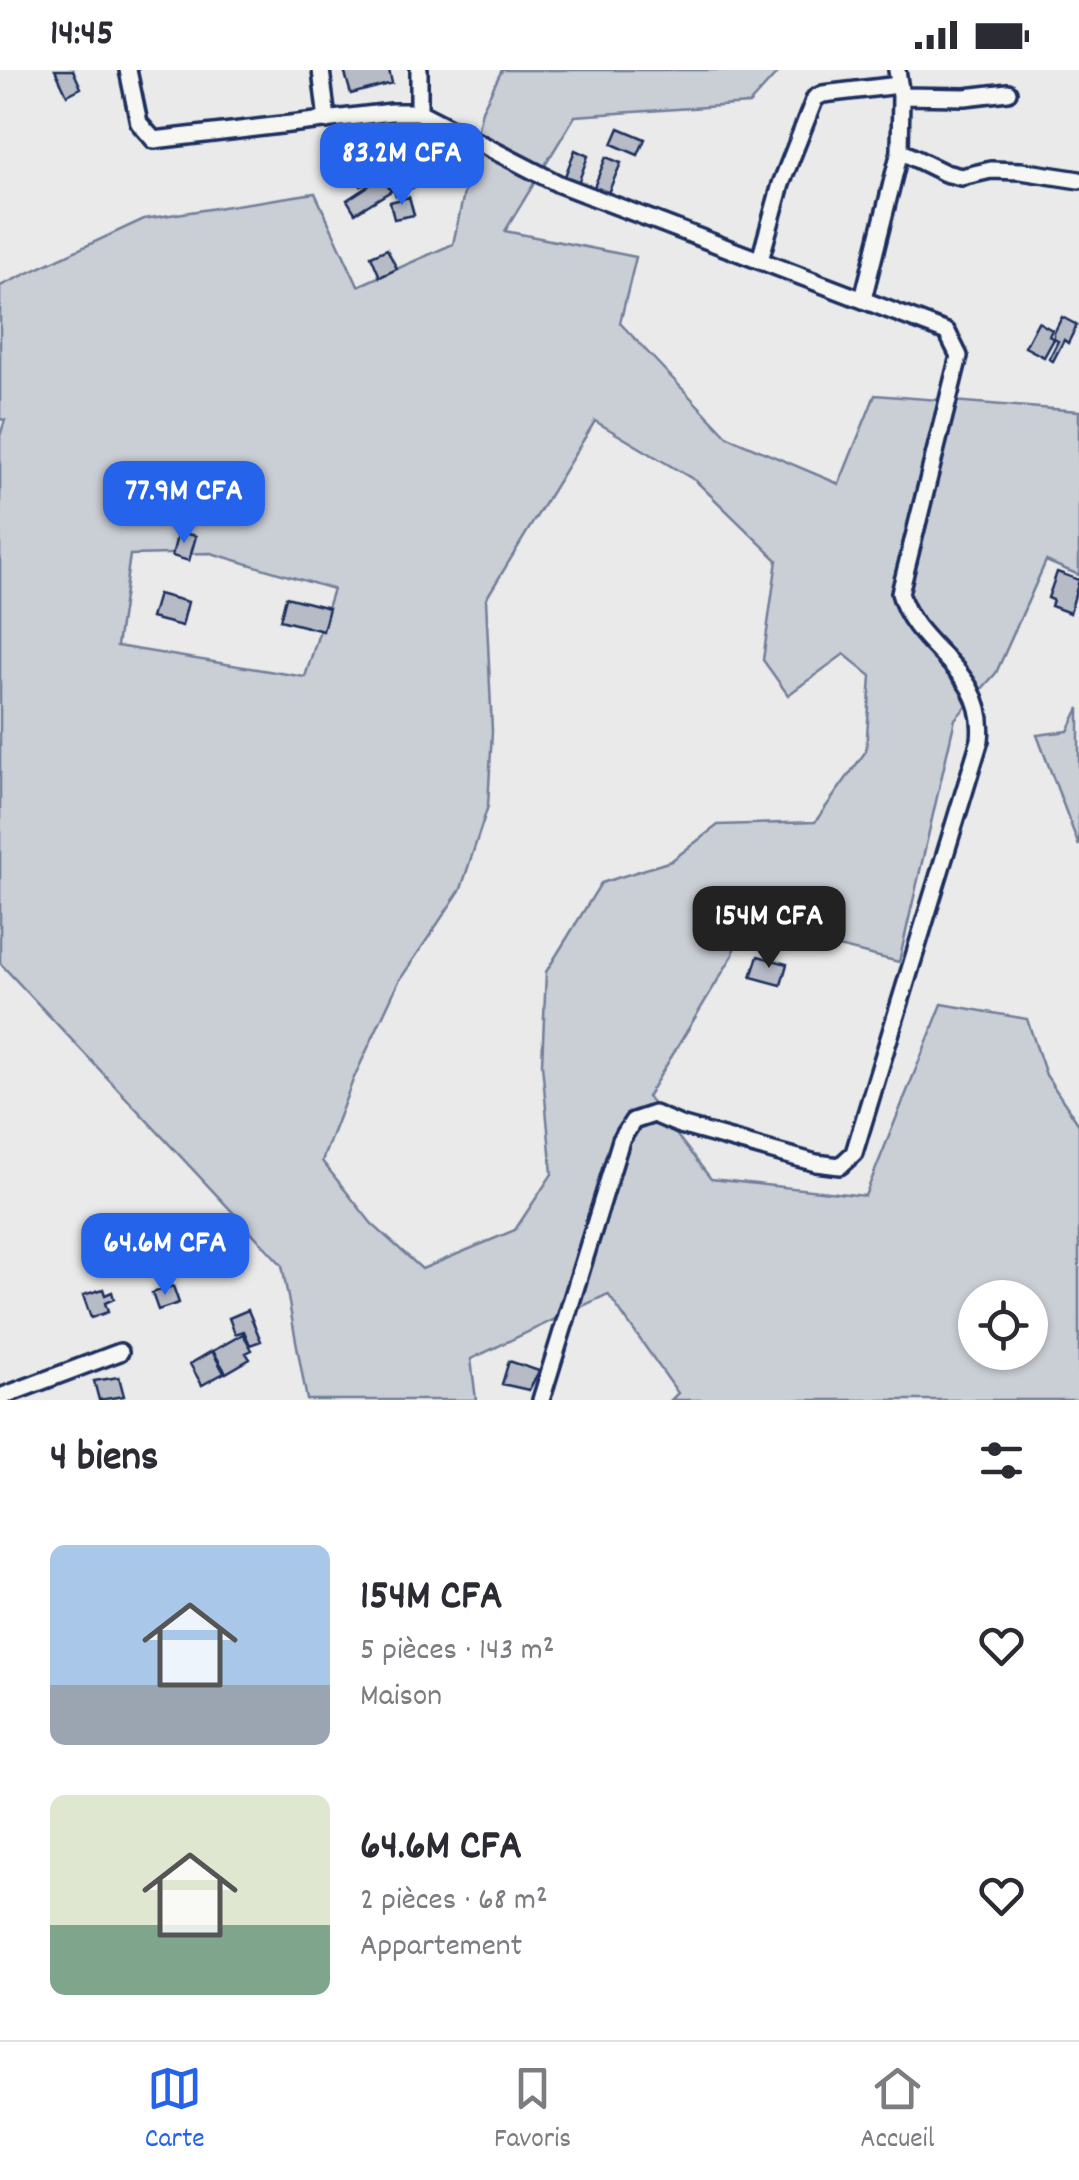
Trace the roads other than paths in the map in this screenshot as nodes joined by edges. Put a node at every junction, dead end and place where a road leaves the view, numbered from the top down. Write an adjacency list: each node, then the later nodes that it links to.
1 (128, 70): 7 (street)
2 (321, 70): 7 (street)
3 (419, 70): 6 (street)
4 (899, 83): 5 (street); 8 (street); 10 (street)
5 (1008, 92)
6 (419, 112): 7 (street); 10 (street)
7 (327, 120)
8 (900, 150): 9 (street); 11 (street)
9 (1079, 180)
10 (760, 260): 11 (street)
11 (863, 298): 14 (street)
12 (120, 1352): 13 (street)
13 (0, 1396)
14 (541, 1400)

